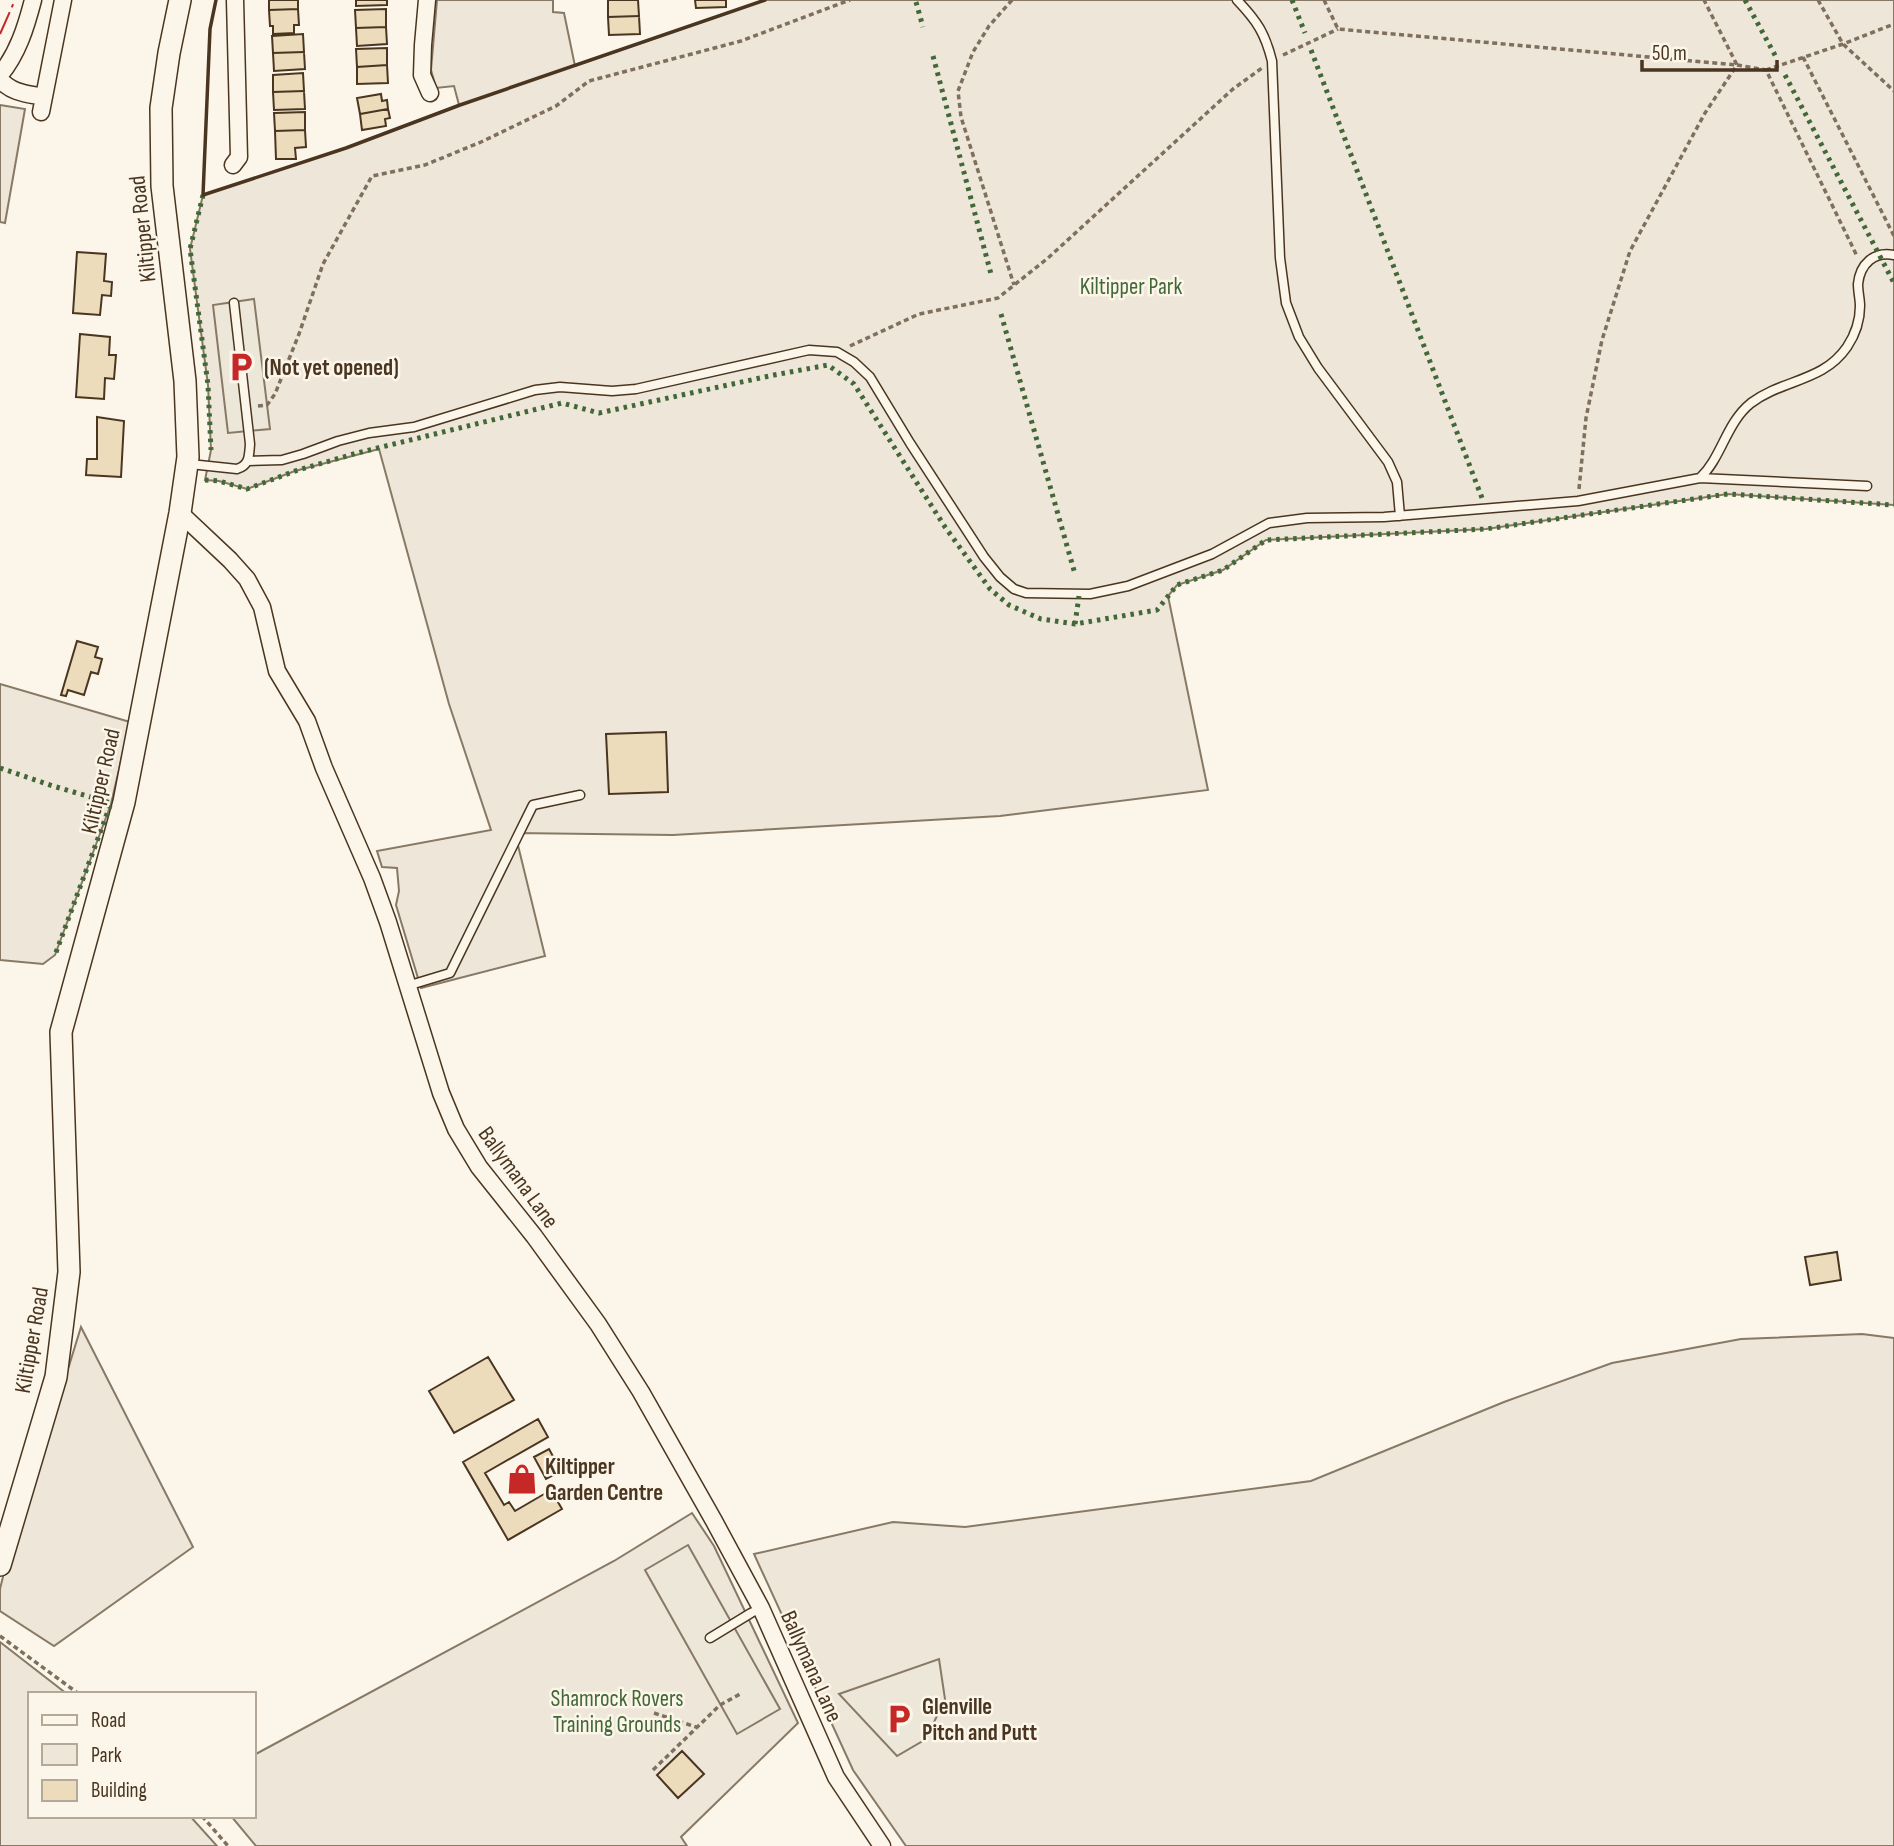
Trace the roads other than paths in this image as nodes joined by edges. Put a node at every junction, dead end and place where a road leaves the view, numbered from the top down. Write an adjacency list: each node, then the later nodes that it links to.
1 (33, 0): 7 (street)
2 (63, 0): 7 (street)
3 (180, 0): 13 (street, Kiltipper Road)
4 (235, 0): 9 (street)
5 (427, 0): 8 (street)
6 (1237, 0): 17 (lane)
7 (0, 77)
8 (430, 93)
9 (233, 165)
10 (1894, 255): 14 (lane)
11 (234, 303): 12 (lane)
12 (248, 461): 13 (lane); 17 (lane)
13 (187, 463): 16 (street, Kiltipper Road)
14 (1700, 478): 15 (lane); 17 (lane)
15 (1867, 486)
16 (180, 513): 19 (street, Ballymana Lane); 20 (street, Kiltipper Road)
17 (1400, 516)
18 (580, 795): 19 (lane)
19 (407, 986): 21 (street, Ballymana Lane)
20 (0, 1565)
21 (761, 1608): 22 (lane); 23 (street, Ballymana Lane)
22 (710, 1638)
23 (882, 1846)

